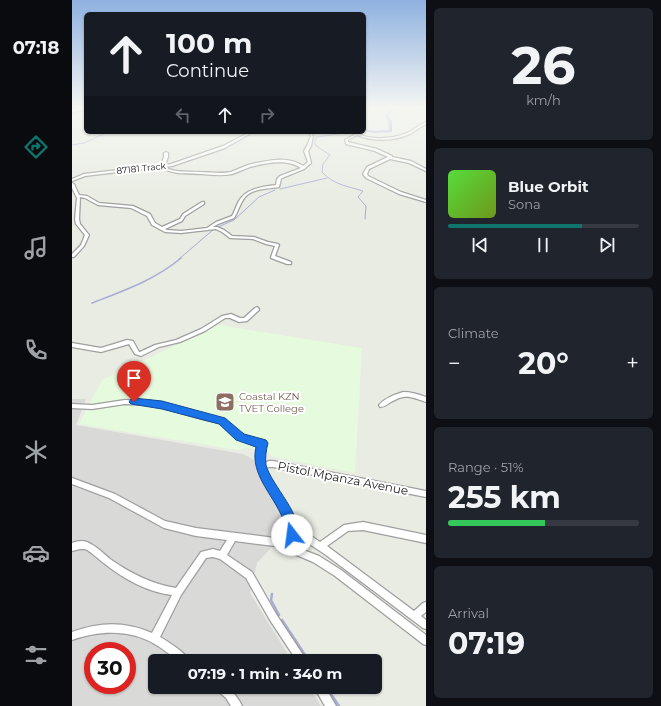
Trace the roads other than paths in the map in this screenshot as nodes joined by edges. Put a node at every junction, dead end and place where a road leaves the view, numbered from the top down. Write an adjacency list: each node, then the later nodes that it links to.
1 (235, 141): 6 (street, 87181 Track)
2 (311, 141): 7 (street)
3 (347, 141): 5 (street)
4 (166, 153): 6 (street)
5 (390, 158): 8 (street); 13 (street)
6 (161, 167): 7 (street); 9 (street, 87181 Track)
7 (303, 168): 15 (street)
8 (426, 170)
9 (72, 180)
10 (72, 184): 11 (street)
11 (79, 197): 12 (street); 16 (street); 17 (street)
12 (72, 200)
13 (426, 201)
14 (204, 203): 16 (street)
15 (209, 228): 16 (street); 18 (street)
16 (161, 229)
17 (72, 256)
18 (289, 263)
19 (257, 309): 20 (street)
20 (72, 345)
21 (426, 400): 22 (street)
22 (382, 405)
23 (72, 406): 24 (street)
24 (261, 467): 26 (street, Pistol Mpanza Avenue); 27 (street)
25 (72, 481): 28 (street)
26 (426, 494)
27 (293, 529): 30 (street); 32 (street)
28 (233, 536): 32 (street); 33 (street)
29 (426, 539): 30 (street)
30 (320, 546): 36 (street)
31 (72, 547): 34 (street)
32 (289, 547): 40 (street)
33 (222, 556): 34 (street); 42 (street)
34 (178, 592): 39 (street)
35 (426, 606): 36 (street)
36 (414, 616): 37 (street)
37 (426, 625)
38 (72, 636): 39 (street)
39 (154, 638): 41 (street)
40 (426, 641)
41 (176, 654)
42 (297, 654)
43 (228, 694): 45 (street)
44 (323, 694): 46 (street)
45 (237, 706)
46 (331, 706)

